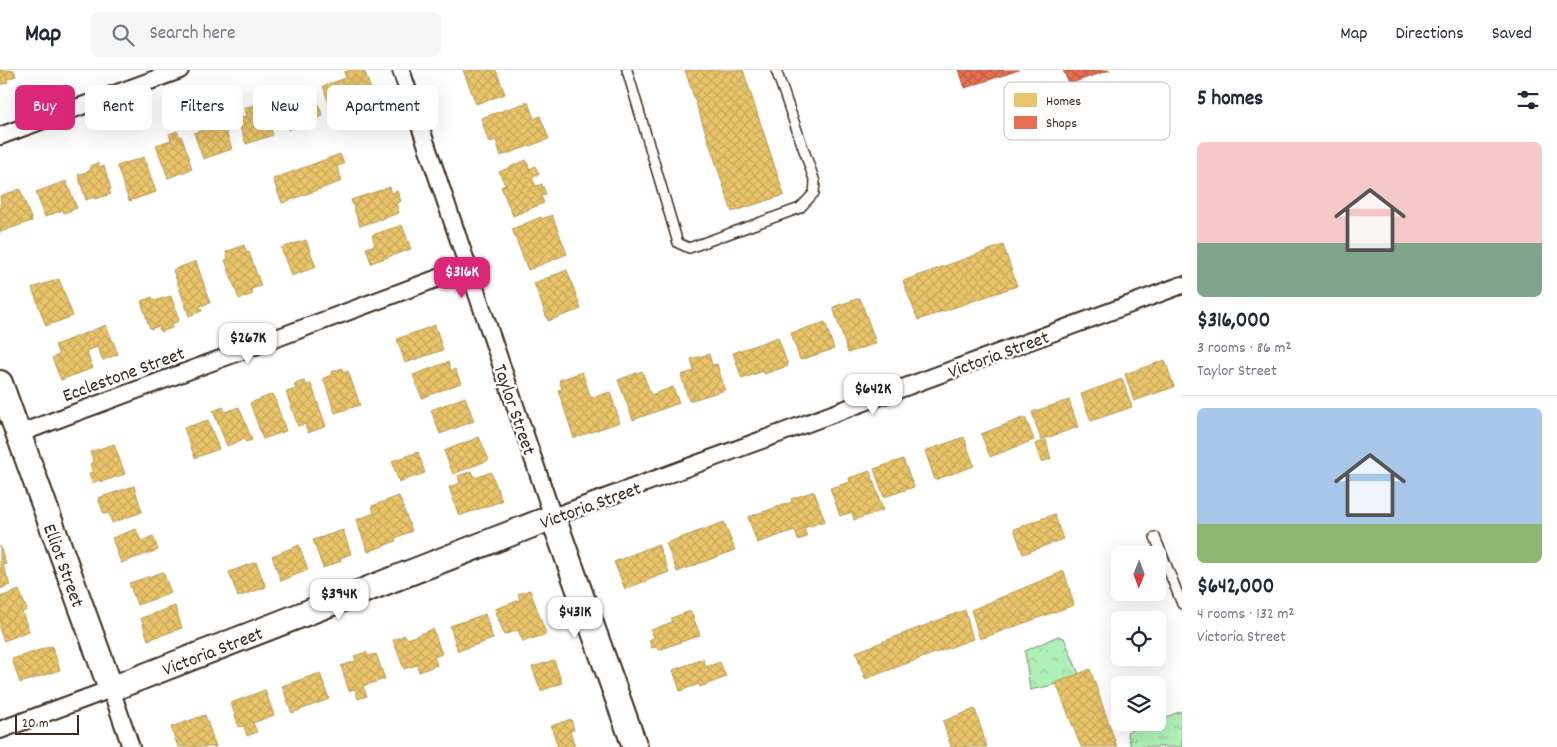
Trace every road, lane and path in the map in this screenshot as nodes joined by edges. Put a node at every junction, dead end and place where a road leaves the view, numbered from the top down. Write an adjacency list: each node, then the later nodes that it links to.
1 (180, 70): 5 (street)
2 (401, 70): 6 (street, Taylor Street)
3 (627, 70): 4 (lane)
4 (776, 70)
5 (0, 136)
6 (468, 267): 9 (street, Ecclestone Street); 10 (street, Taylor Street)
7 (1182, 285): 10 (street, Victoria Street)
8 (0, 383): 9 (street, Elliot Street)
9 (18, 434): 13 (street, Elliot Street)
10 (552, 517): 13 (street, Victoria Street); 16 (street, Taylor Street)
11 (1155, 536): 12 (lane)
12 (1182, 604)
13 (111, 689): 14 (street, Victoria Street); 15 (street, Elliot Street)
14 (0, 730)
15 (131, 747)
16 (634, 747)

